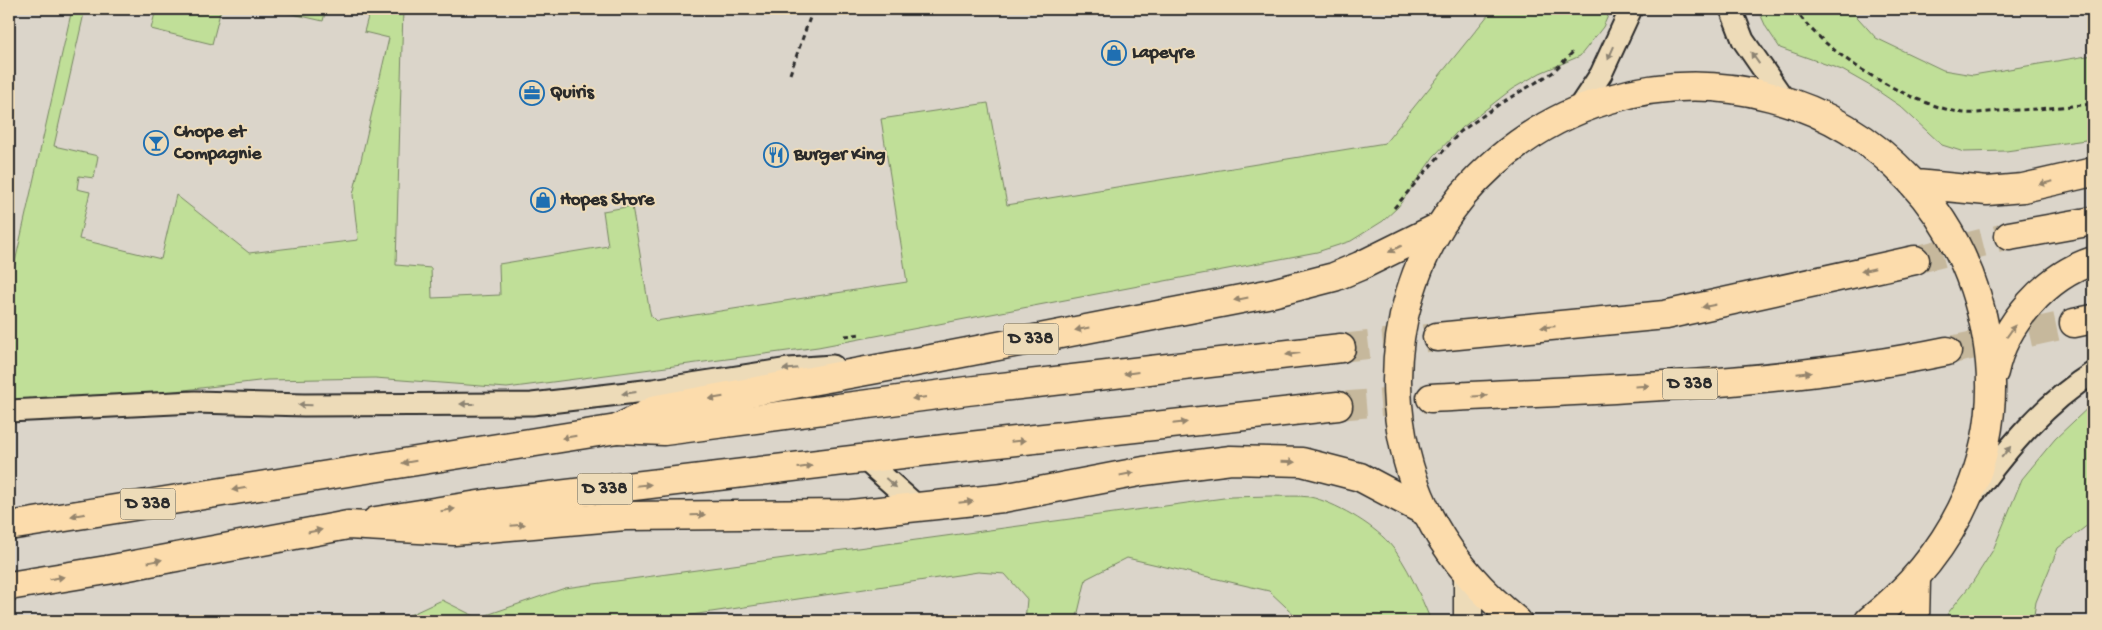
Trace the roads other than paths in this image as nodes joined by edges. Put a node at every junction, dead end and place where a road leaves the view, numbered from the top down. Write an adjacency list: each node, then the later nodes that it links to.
1 (1631, 9): 4 (lane, one-way to 4)
2 (1730, 9): 3 (lane, one-way to 2)
3 (1783, 98): 4 (main road); 6 (main road)
4 (1579, 107): 8 (main road)
5 (2093, 172): 6 (main road, one-way to 6)
6 (1916, 184): 17 (main road)
7 (2093, 221): 9 (main road)
8 (1439, 227): 15 (main road, D 338, one-way to 15); 25 (main road)
9 (2008, 236)
10 (1915, 260): 12 (main road, one-way to 12)
11 (2093, 261): 17 (main road, one-way to 11)
12 (1437, 337)
13 (1341, 348): 21 (main road, D 338, one-way to 21)
14 (1947, 351): 18 (main road, D 338, one-way to 14)
15 (926, 360): 20 (lane, one-way to 20); 21 (main road, D 338, one-way to 21)
16 (2093, 373): 23 (lane, one-way to 16)
17 (1990, 393): 23 (main road)
18 (1432, 398)
19 (1338, 406): 22 (main road, D 338, one-way to 19)
20 (9, 411)
21 (617, 429): 27 (main road, D 338, one-way to 27)
22 (864, 459): 24 (lane, one-way to 24); 26 (main road, D 338, one-way to 22)
23 (1965, 504): 29 (main road)
24 (918, 507): 25 (main road, D 338, one-way to 25); 26 (main road, D 338, one-way to 24)
25 (1426, 512): 28 (main road)
26 (348, 525): 30 (main road, D 338, one-way to 26)
27 (9, 526)
28 (1468, 576): 31 (street); 32 (main road)
29 (1916, 579): 33 (main road); 34 (main road)
30 (9, 586)
31 (1468, 621)
32 (1517, 621)
33 (1869, 621)
34 (1915, 621)

